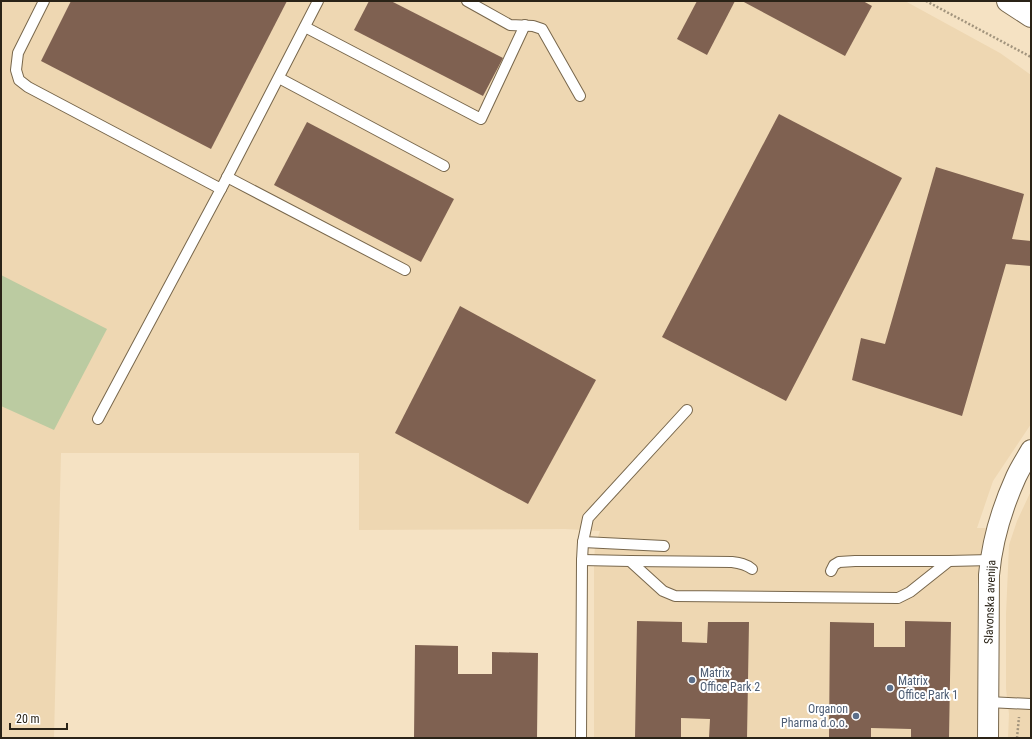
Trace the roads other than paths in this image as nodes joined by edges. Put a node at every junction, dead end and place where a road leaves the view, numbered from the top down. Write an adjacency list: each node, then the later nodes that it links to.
1 (44, 1): 12 (lane)
2 (318, 1): 7 (lane)
3 (467, 1): 6 (lane)
4 (1008, 1): 5 (street)
5 (1031, 16)
6 (525, 25): 7 (lane); 9 (lane)
7 (305, 27): 8 (lane)
8 (279, 78): 10 (lane); 11 (lane)
9 (580, 96)
10 (444, 166)
11 (227, 177): 12 (lane); 13 (lane)
12 (221, 190): 15 (lane)
13 (405, 270)
14 (688, 410): 17 (lane)
15 (98, 419)
16 (1031, 450): 20 (street, Slavonska avenija)
17 (583, 542): 18 (lane); 19 (lane)
18 (664, 546)
19 (582, 560): 21 (lane); 27 (lane)
20 (991, 560): 22 (lane); 25 (street, Slavonska avenija)
21 (630, 561): 22 (lane); 23 (lane)
22 (949, 561): 24 (lane)
23 (752, 569)
24 (831, 571)
25 (988, 702): 26 (lane); 28 (street, Slavonska avenija)
26 (1026, 703)
27 (581, 738)
28 (988, 738)

